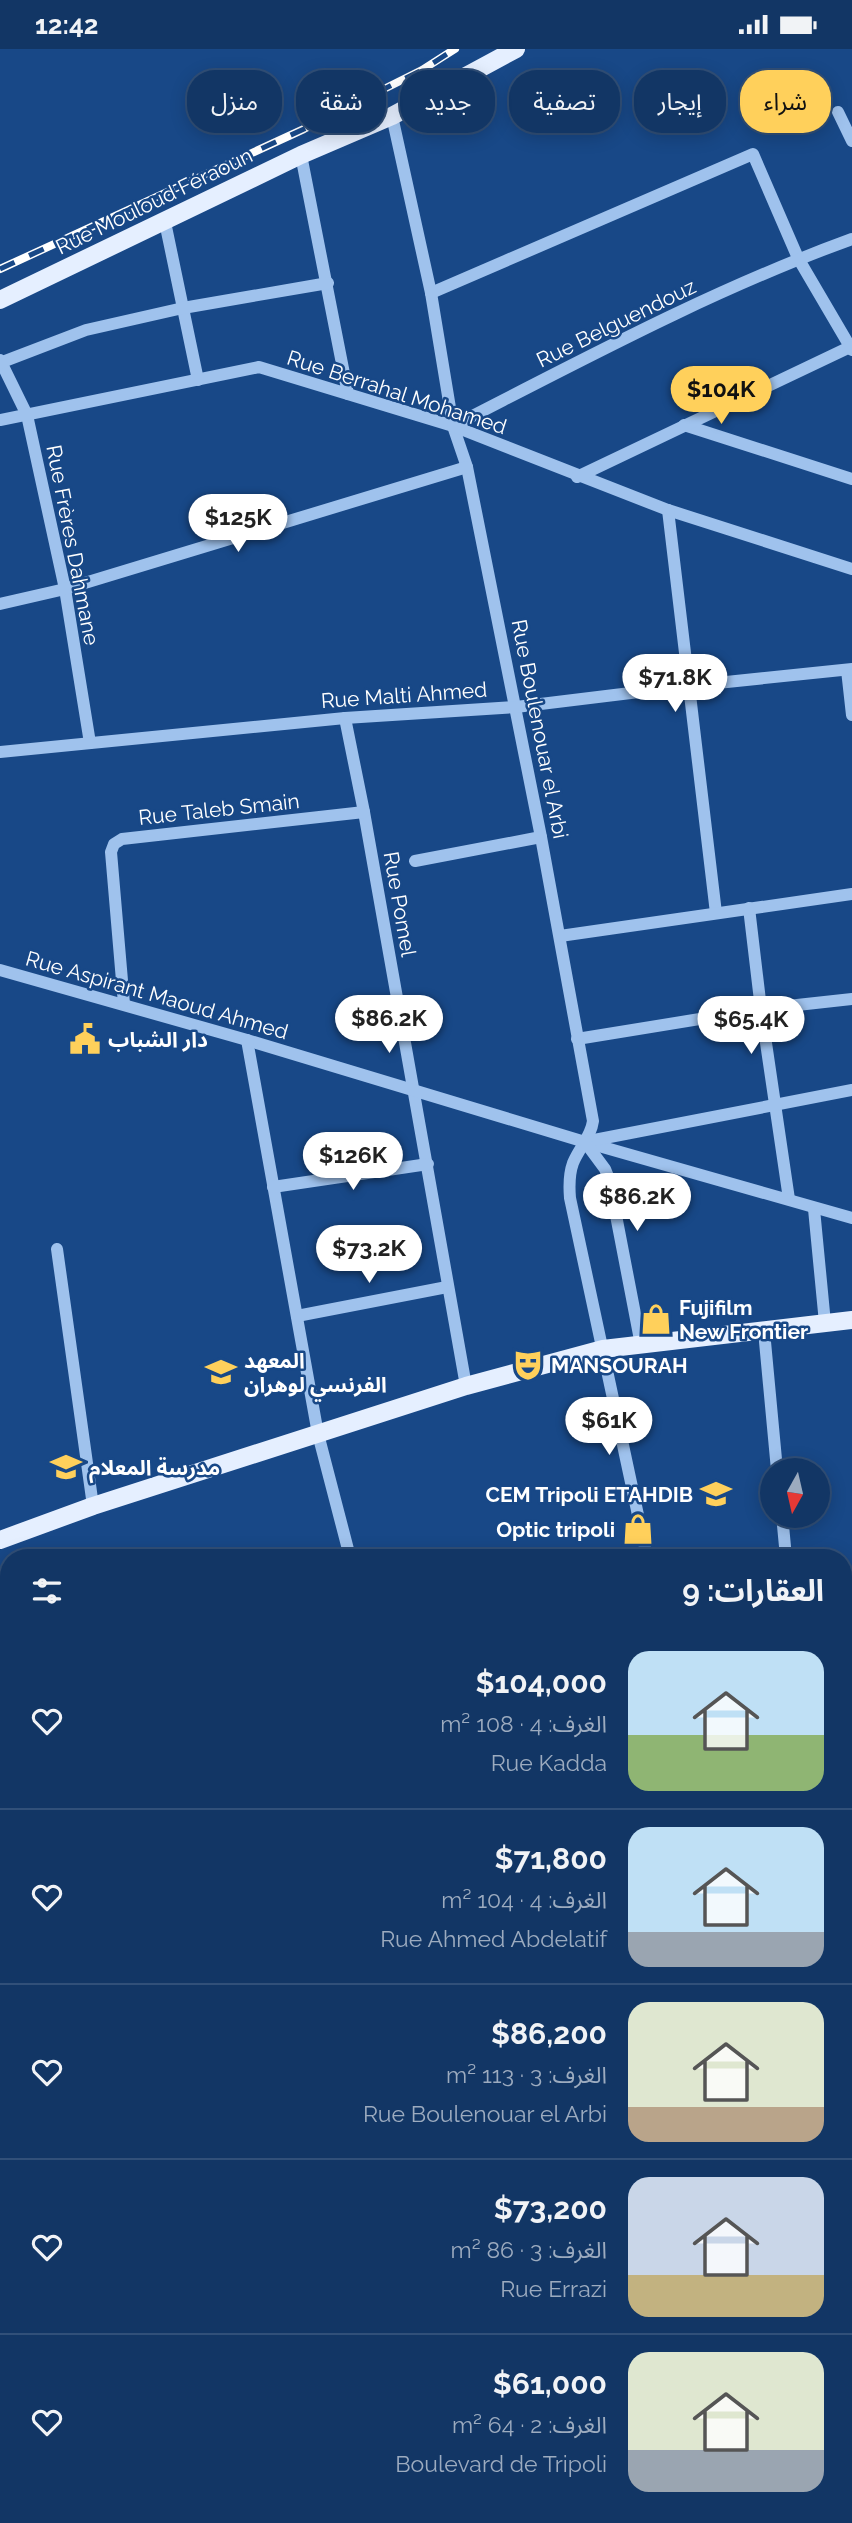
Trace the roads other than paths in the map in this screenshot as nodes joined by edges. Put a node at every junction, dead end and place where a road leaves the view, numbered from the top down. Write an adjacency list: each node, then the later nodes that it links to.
1 (516, 49): 3 (main road, Rue Mouloud Féraoun)
2 (838, 113): 4 (street)
3 (392, 115): 5 (main road, Rue Mouloud Féraoun); 10 (street, Rue Boulenouar el Arbi)
4 (852, 141)
5 (301, 155): 6 (main road, Rue Mouloud Féraoun); 9 (street)
6 (165, 222): 11 (main road, Rue Mouloud Féraoun); 12 (street)
7 (852, 239): 8 (street, Rue Belguendouz)
8 (798, 258): 10 (street); 13 (street); 20 (street, Rue Belguendouz)
9 (328, 283): 12 (street); 16 (street)
10 (431, 293): 20 (street, Rue Boulenouar el Arbi)
11 (0, 300)
12 (183, 308): 14 (street); 15 (street)
13 (851, 348): 19 (street)
14 (0, 362): 17 (street, Rue Frères Dahmane)
15 (198, 380): 16 (street, Rue Berrahal Mohamed); 17 (street, Rue Berrahal Mohamed)
16 (348, 394): 20 (street, Rue Berrahal Mohamed)
17 (27, 415): 18 (street, Rue Berrahal Mohamed); 26 (street, Rue Frères Dahmane)
18 (0, 420)
19 (684, 425): 22 (street); 23 (street)
20 (453, 426): 21 (street, Rue Boulenouar el Arbi); 22 (street, Rue Berrahal Mohamed)
21 (467, 467): 26 (street); 30 (street, Rue Boulenouar el Arbi)
22 (577, 477): 24 (street, Rue Berrahal Mohamed)
23 (852, 479)
24 (668, 510): 25 (street, Rue Berrahal Mohamed); 29 (street)
25 (852, 569)
26 (65, 589): 27 (street); 33 (street, Rue Frères Dahmane)
27 (0, 604)
28 (850, 669): 29 (street, Rue Malti Ahmed); 31 (street)
29 (688, 685): 30 (street, Rue Malti Ahmed); 40 (street)
30 (516, 707): 32 (street, Rue Malti Ahmed); 36 (street, Rue Boulenouar el Arbi)
31 (852, 715)
32 (345, 718): 33 (street, Rue Malti Ahmed); 35 (street, Rue Pomel)
33 (90, 743): 34 (street, Rue Malti Ahmed)
34 (0, 752)
35 (364, 812): 44 (street, Rue Taleb Smain); 48 (street, Rue Pomel)
36 (541, 837): 37 (street); 41 (street, Rue Boulenouar el Arbi)
37 (415, 861)
38 (852, 894): 39 (street)
39 (749, 908): 40 (street); 45 (street)
40 (716, 913): 41 (street)
41 (560, 936): 47 (street, Rue Boulenouar el Arbi)
42 (0, 970): 44 (street, Rue Aspirant Maoud Ahmed)
43 (852, 999): 45 (street)
44 (124, 1004): 46 (street, Rue Aspirant Maoud Ahmed)
45 (761, 1009): 47 (street); 50 (street)
46 (247, 1039): 48 (street, Rue Aspirant Maoud Ahmed); 53 (street)
47 (578, 1039): 51 (street, Rue Boulenouar el Arbi)
48 (412, 1090): 51 (street, Rue Aspirant Maoud Ahmed); 52 (street, Rue Pomel)
49 (852, 1090): 50 (street)
50 (776, 1104): 51 (street); 54 (street)
51 (585, 1142): 54 (street, Rue Aspirant Maoud Ahmed); 63 (street); 64 (street, Rue Boulenouar el Arbi)
52 (428, 1164): 53 (street); 58 (street, Rue Pomel)
53 (273, 1187): 59 (street)
54 (789, 1199): 55 (street, Rue Aspirant Maoud Ahmed)
55 (814, 1209): 56 (street, Rue Aspirant Maoud Ahmed); 61 (street)
56 (852, 1218)
57 (57, 1249): 68 (street)
58 (447, 1287): 59 (street); 65 (street, Rue Pomel)
59 (296, 1316): 66 (street)
60 (852, 1320): 61 (main road)
61 (825, 1324): 62 (main road)
62 (764, 1331): 63 (main road); 67 (street)
63 (640, 1345): 64 (main road)
64 (603, 1349): 65 (main road); 72 (street, Rue Boulenouar el Arbi)
65 (466, 1387): 66 (main road)
66 (318, 1434): 68 (main road); 71 (street)
67 (776, 1458)
68 (93, 1506): 70 (main road)
69 (783, 1528): 73 (street)
70 (0, 1540)
71 (348, 1549)
72 (645, 1549)
73 (785, 1549)

